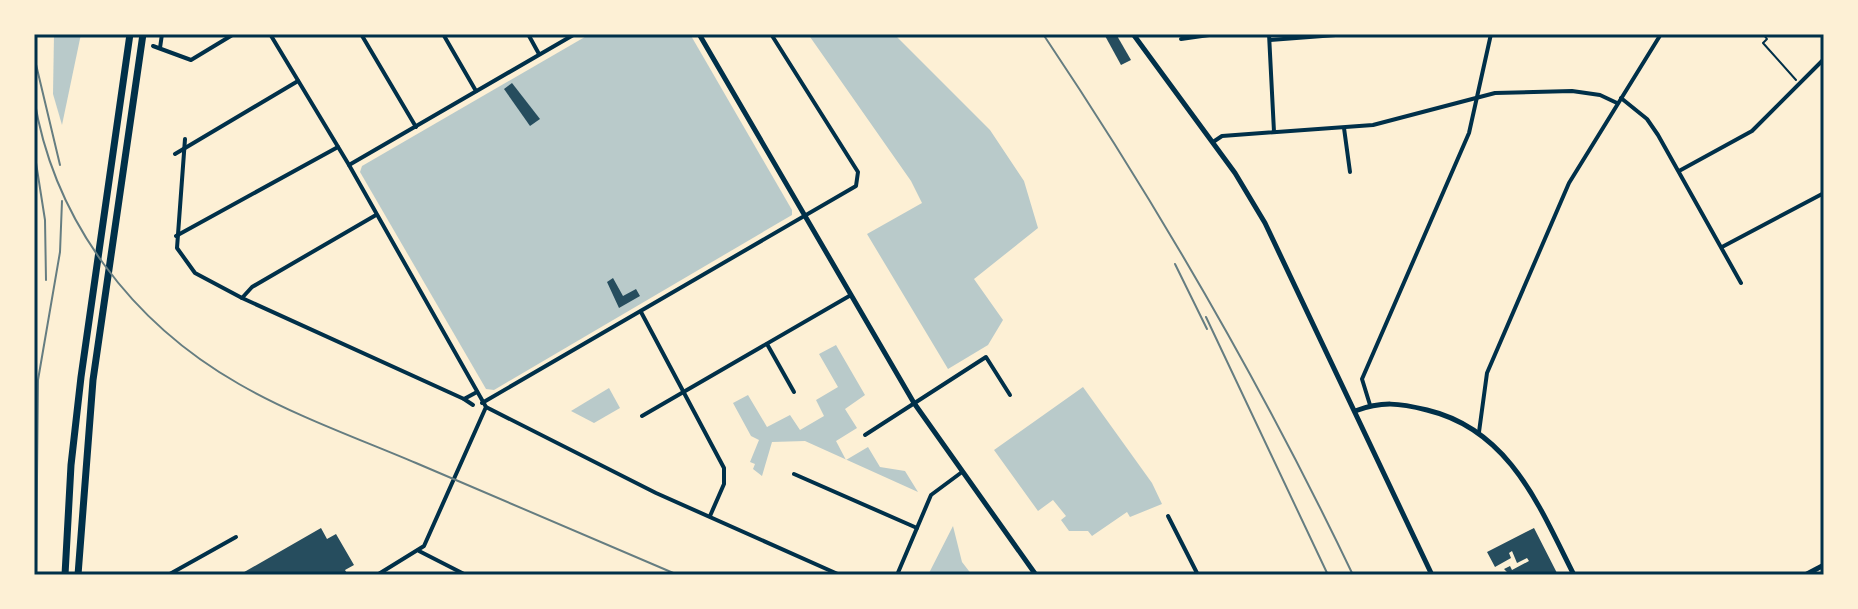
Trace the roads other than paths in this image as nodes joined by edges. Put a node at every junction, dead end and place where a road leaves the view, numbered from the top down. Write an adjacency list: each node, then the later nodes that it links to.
1 (130, 34): 70 (highway)
2 (143, 34): 71 (highway)
3 (162, 34): 21 (street)
4 (234, 34): 21 (street)
5 (270, 34): 24 (street)
6 (361, 34): 28 (street)
7 (443, 34): 25 (street)
8 (528, 34): 22 (street)
9 (575, 34): 22 (street)
10 (699, 34): 41 (street)
11 (771, 34): 41 (street)
12 (1133, 34): 32 (street)
13 (1216, 34): 17 (street)
14 (1345, 34): 18 (street)
15 (1491, 34): 26 (street)
16 (1661, 34): 27 (street)
17 (1201, 35): 19 (street)
18 (1269, 37): 30 (street)
19 (1181, 39)
20 (153, 46): 21 (street)
21 (160, 48)
22 (539, 54): 25 (street)
23 (1824, 59): 37 (street)
24 (298, 81): 33 (street); 34 (street)
25 (476, 91): 28 (street)
26 (1479, 95): 27 (street); 29 (street); 57 (street)
27 (1620, 101): 37 (street); 60 (street)
28 (416, 127): 36 (street)
29 (1344, 128): 30 (street); 38 (street)
30 (1274, 132): 32 (street)
31 (185, 139): 34 (street)
32 (1213, 142): 58 (street)
33 (338, 147): 36 (street); 42 (street)
34 (183, 152): 35 (street); 42 (street)
35 (175, 154)
36 (349, 165): 40 (street)
37 (1679, 171): 43 (street)
38 (1350, 172)
39 (1824, 193): 43 (street)
40 (376, 215): 46 (street); 49 (street)
41 (804, 216): 45 (street); 47 (street)
42 (176, 236): 46 (street)
43 (1722, 247): 44 (street)
44 (1741, 283)
45 (851, 295): 48 (street); 54 (street)
46 (242, 298): 53 (street)
47 (641, 312): 50 (street); 56 (street)
48 (767, 344): 50 (street); 51 (street)
49 (477, 392): 53 (street); 56 (street)
50 (683, 392): 59 (street); 64 (street)
51 (794, 392)
52 (1010, 395): 54 (street)
53 (464, 399): 55 (street)
54 (914, 403): 61 (street); 62 (street)
55 (473, 405)
56 (484, 405): 64 (street); 68 (street)
57 (1370, 405): 58 (street); 60 (street)
58 (1355, 411): 79 (street)
59 (642, 416)
60 (1479, 432): 80 (street)
61 (865, 435)
62 (962, 471): 66 (street); 77 (street)
63 (794, 474): 66 (street)
64 (710, 516): 75 (street)
65 (1168, 516): 78 (street)
66 (917, 528): 76 (street)
67 (236, 537): 72 (street)
68 (419, 551): 73 (street); 74 (street)
69 (1824, 565): 81 (street)
70 (65, 575)
71 (78, 575)
72 (168, 575)
73 (377, 575)
74 (466, 575)
75 (840, 575)
76 (897, 575)
77 (1036, 575)
78 (1198, 575)
79 (1432, 575)
80 (1574, 575)
81 (1805, 575)

